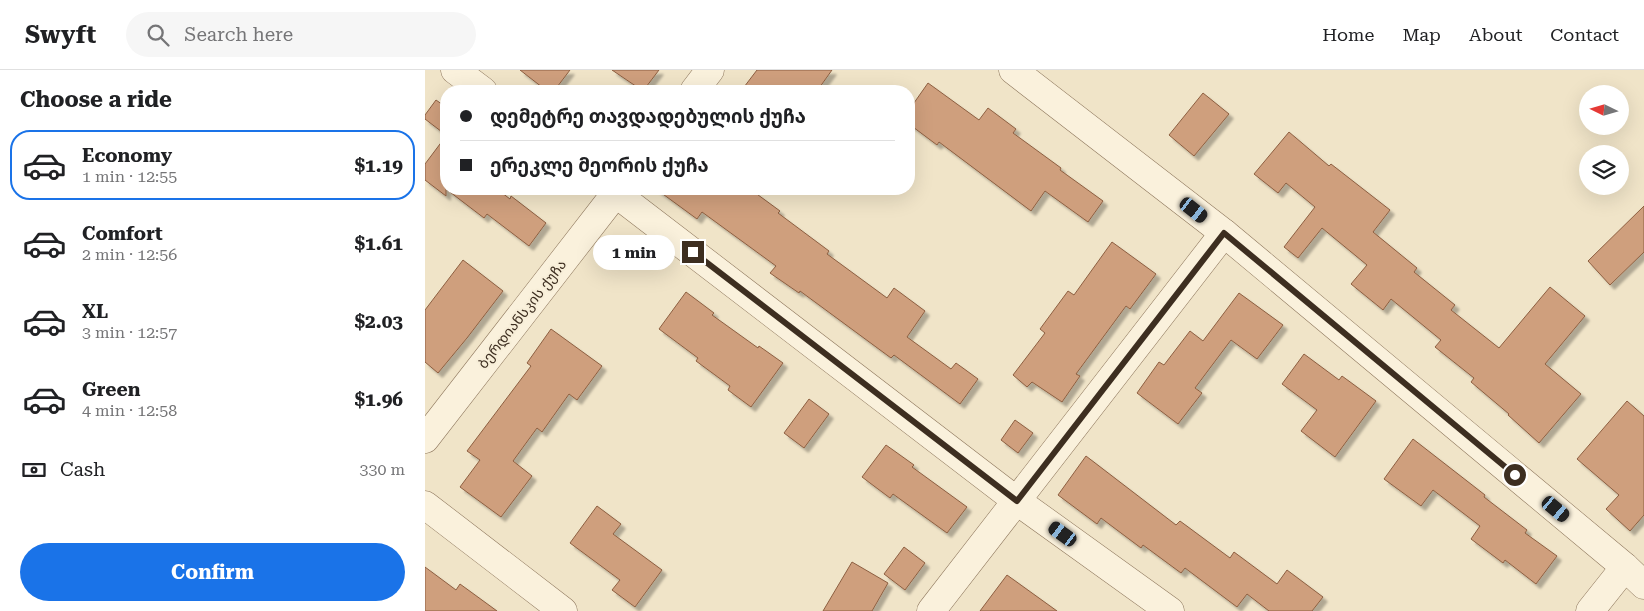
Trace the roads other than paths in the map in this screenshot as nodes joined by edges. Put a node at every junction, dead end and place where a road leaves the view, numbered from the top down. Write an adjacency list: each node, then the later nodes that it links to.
1 (455, 70): 4 (street)
2 (710, 70): 5 (street)
3 (1013, 70): 8 (street)
4 (475, 85)
5 (698, 85)
6 (611, 195): 9 (street, ბერდიანსკის ქუჩა)
7 (621, 195): 10 (street)
8 (1224, 233): 10 (street); 12 (street)
9 (425, 439)
10 (1017, 501): 14 (street); 15 (street)
11 (425, 505): 13 (street)
12 (1635, 576): 16 (street)
13 (563, 611)
14 (931, 611)
15 (1170, 611)
16 (1589, 611)

